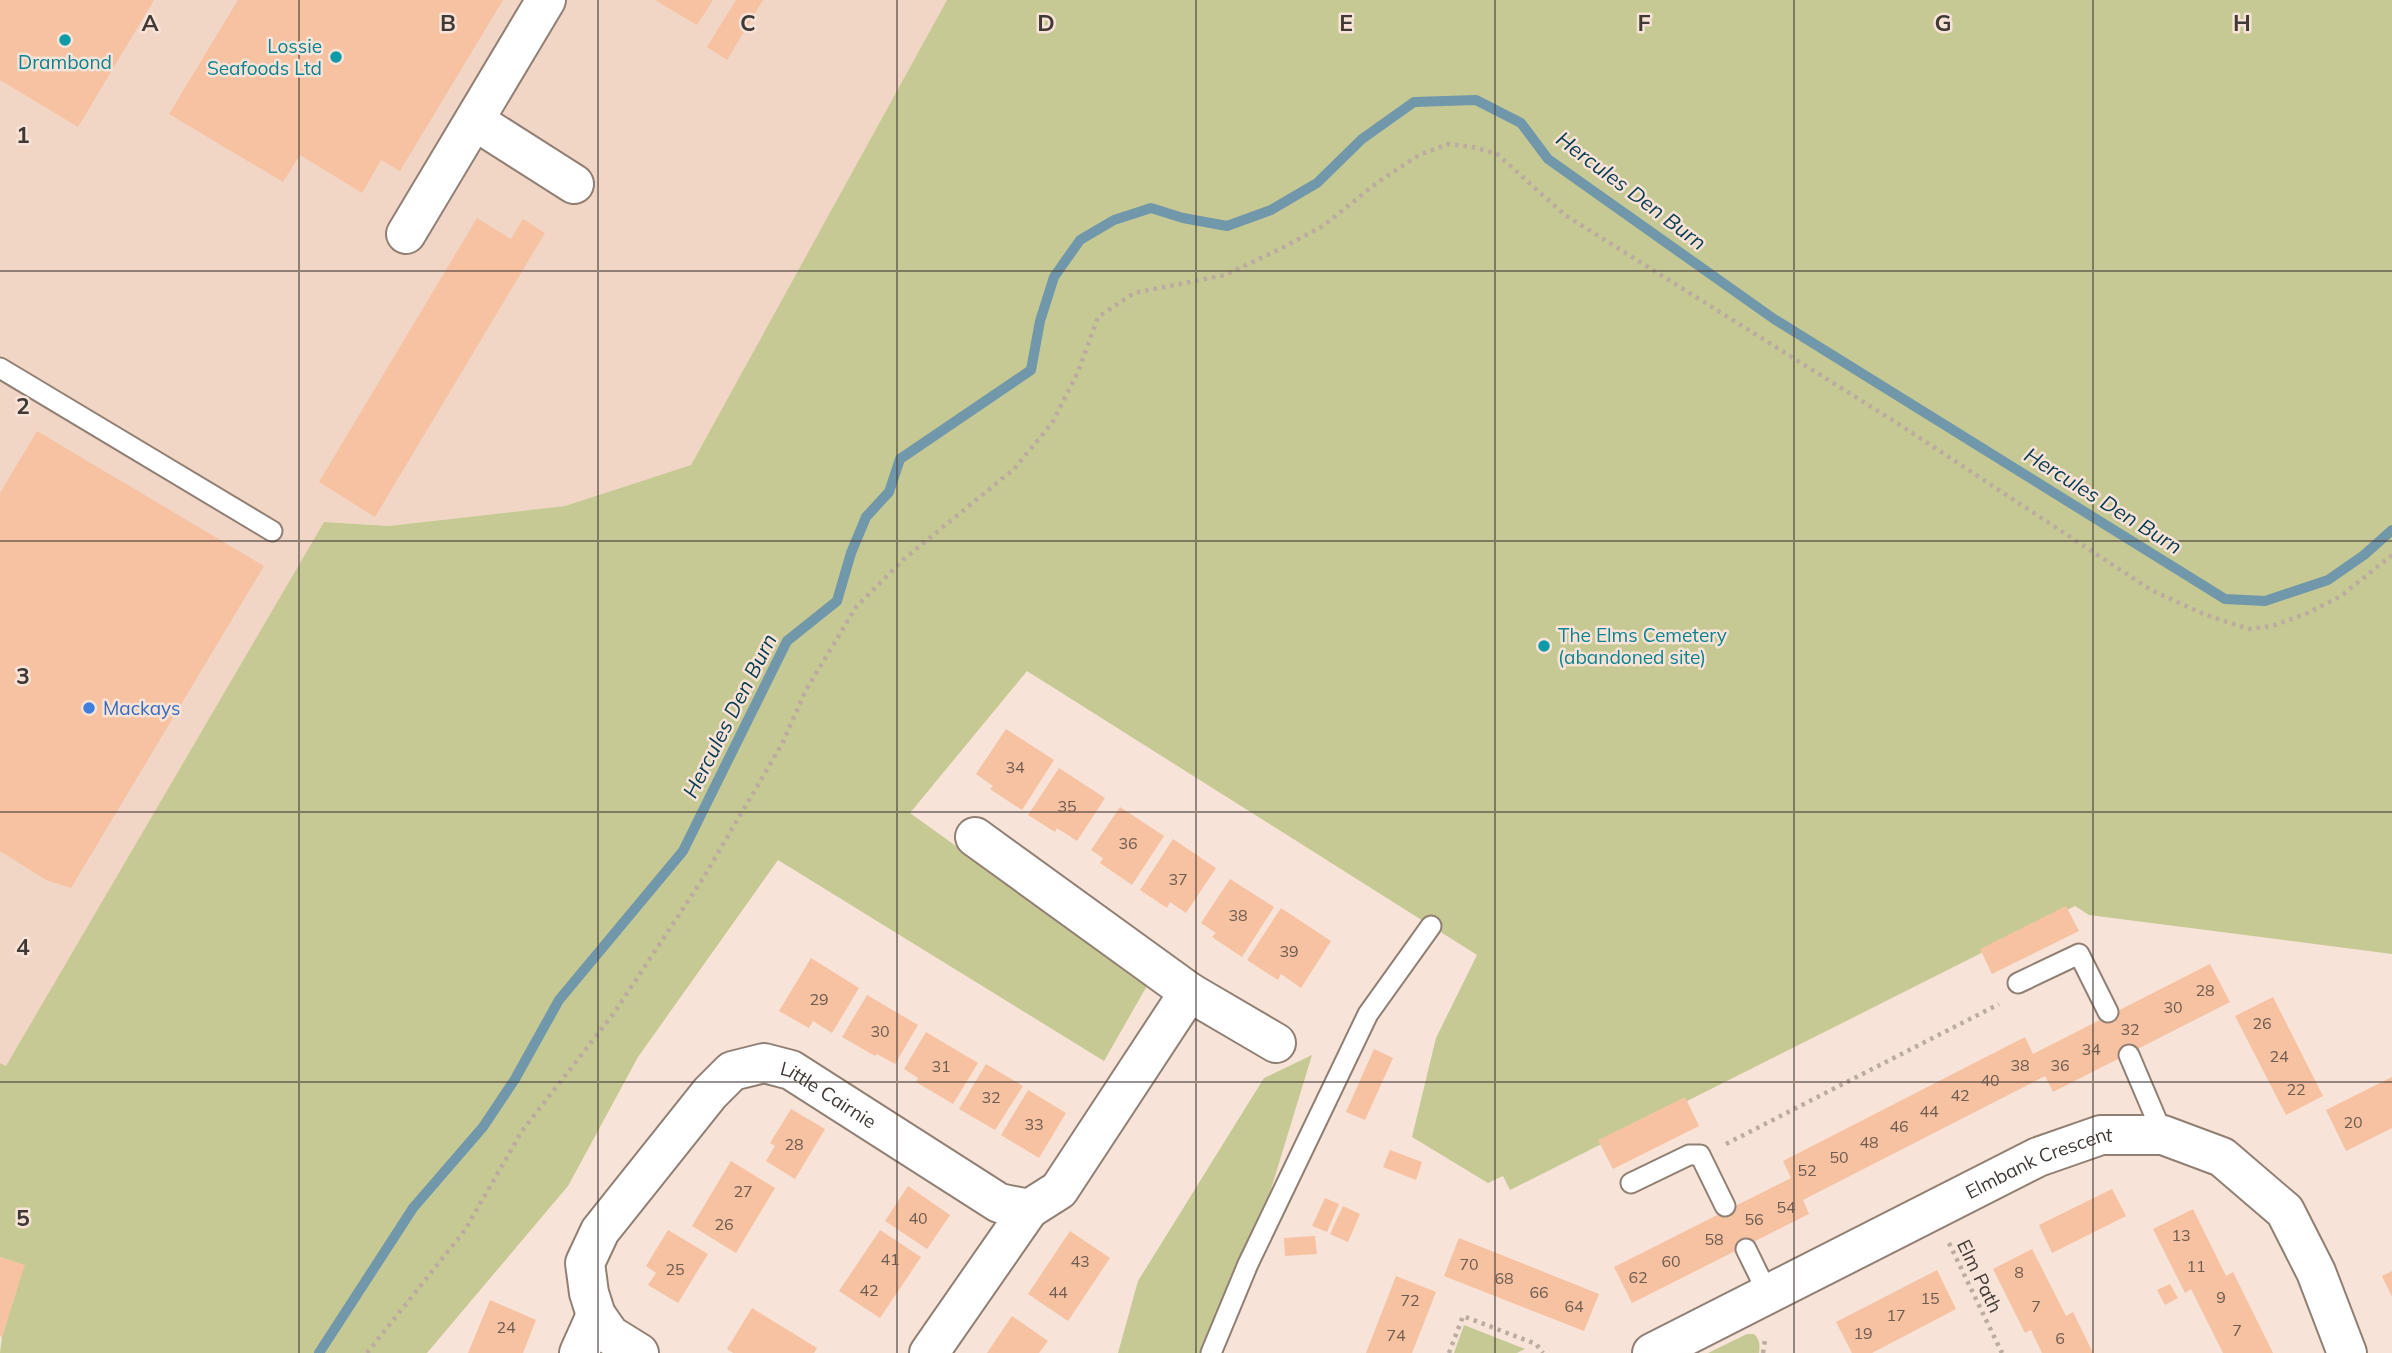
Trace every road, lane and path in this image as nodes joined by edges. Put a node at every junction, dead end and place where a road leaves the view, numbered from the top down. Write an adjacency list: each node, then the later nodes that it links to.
1 (546, 0): 2 (street)
2 (475, 121): 3 (street); 4 (street)
3 (573, 184)
4 (406, 234)
5 (0, 368): 6 (lane)
6 (272, 531)
7 (2392, 555): 24 (path)
8 (975, 837): 11 (street)
9 (1431, 926): 28 (lane)
10 (2018, 984): 12 (lane); 16 (path)
11 (1189, 992): 13 (street); 19 (street)
12 (2108, 1012)
13 (1276, 1043)
14 (2129, 1055): 15 (lane)
15 (2163, 1135): 20 (street, Elmbank Crescent); 33 (street, Elmbank Crescent)
16 (1700, 1155): 17 (lane); 18 (lane)
17 (1632, 1183)
18 (1725, 1206)
19 (1030, 1209): 23 (street, Little Cairnie); 27 (street)
20 (1933, 1210): 22 (street, Elmbank Crescent); 32 (path, Elm Path)
21 (1746, 1250): 22 (lane)
22 (1768, 1294): 31 (street, Elmbank Crescent)
23 (596, 1315): 25 (street); 26 (street, Little Cairnie)
24 (367, 1353)
25 (579, 1353)
26 (639, 1353)
27 (929, 1353)
28 (1211, 1353)
29 (1449, 1353): 30 (path)
30 (1543, 1353)
31 (1653, 1353)
32 (2002, 1353)
33 (2347, 1353)

